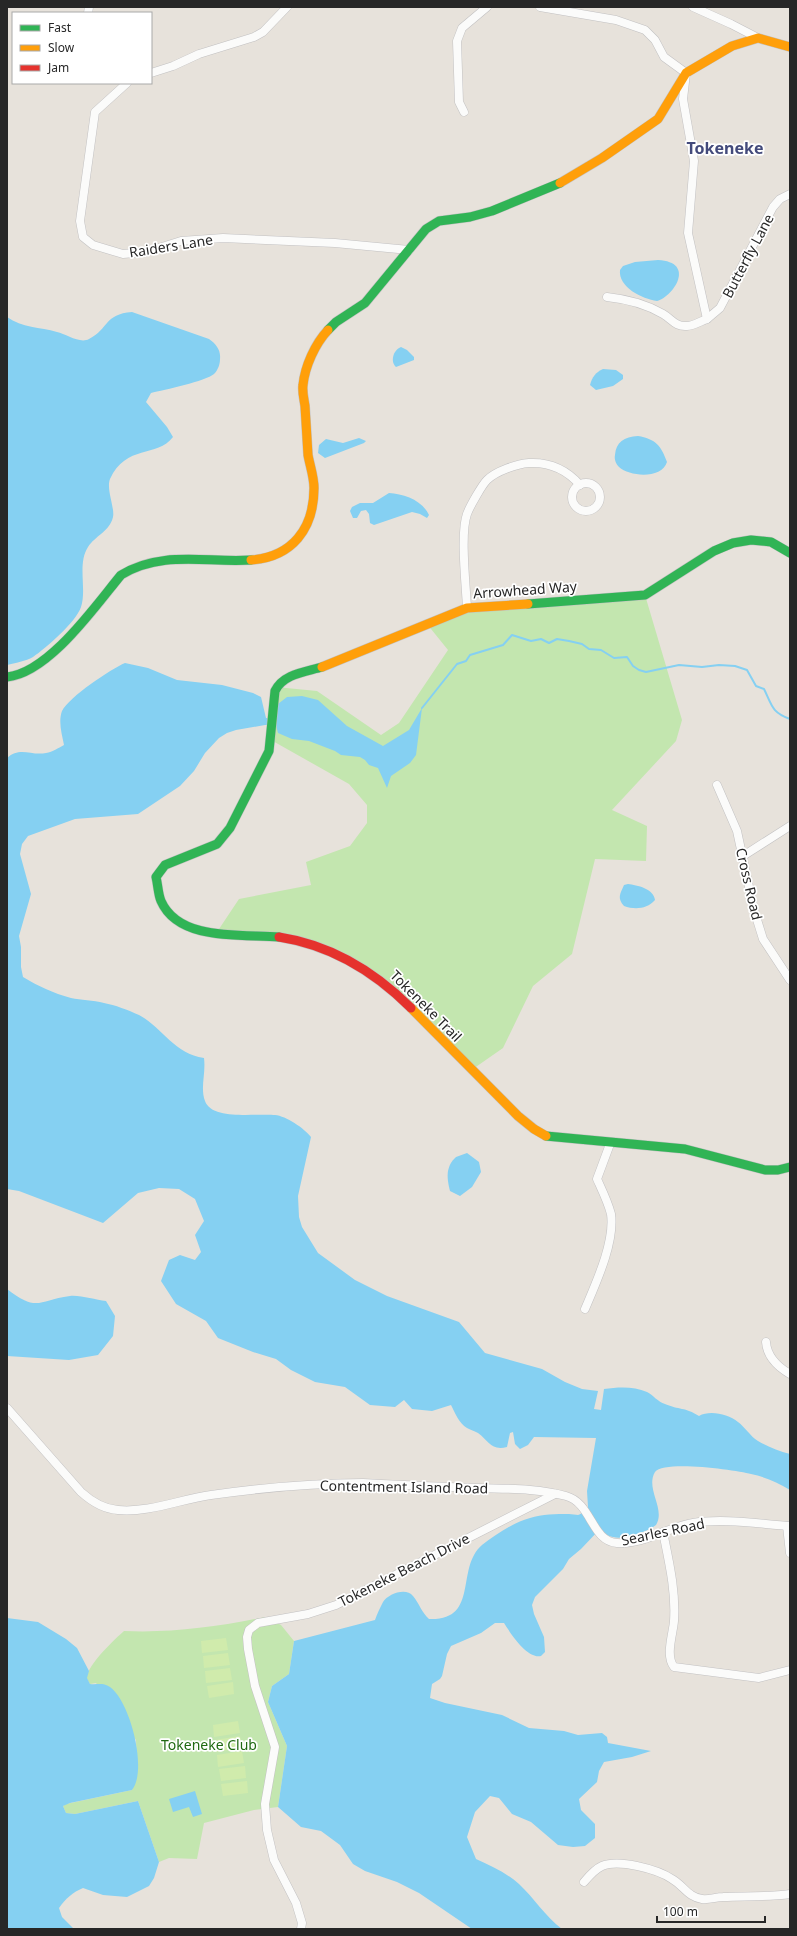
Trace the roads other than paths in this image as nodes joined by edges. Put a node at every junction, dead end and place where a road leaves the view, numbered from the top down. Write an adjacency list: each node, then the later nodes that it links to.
1 (287, 7): 7 (street)
2 (487, 7): 10 (street)
3 (540, 7): 8 (street)
4 (692, 7): 5 (street)
5 (758, 38): 6 (street); 8 (street)
6 (790, 47)
7 (152, 73)
8 (686, 73): 12 (street); 14 (street)
9 (127, 84): 12 (street, Raiders Lane)
10 (464, 112)
11 (790, 194): 14 (street, Butterfly Lane)
12 (409, 250): 18 (street)
13 (607, 297): 14 (street)
14 (707, 319)
15 (580, 484): 17 (street)
16 (790, 553): 17 (street, Arrowhead Way)
17 (467, 608): 19 (street, Arrowhead Way)
18 (7, 677)
19 (271, 726): 24 (street, Tokeneke Trail)
20 (717, 785): 22 (street, Cross Road)
21 (790, 826): 22 (street)
22 (743, 856): 23 (street, Cross Road)
23 (790, 980)
24 (610, 1144): 25 (street, Tokeneke Trail); 26 (street)
25 (790, 1167)
26 (585, 1309)
27 (766, 1342): 28 (street)
28 (790, 1374)
29 (7, 1408): 30 (street, Contentment Island Road)
30 (555, 1494): 31 (street, Contentment Island Road); 38 (street, Tokeneke Beach Drive)
31 (580, 1503): 33 (street, Searles Road)
32 (788, 1526): 33 (street, Searles Road); 34 (street)
33 (663, 1532): 35 (street)
34 (790, 1553)
35 (790, 1670)
36 (584, 1882): 37 (street)
37 (790, 1894)
38 (301, 1929)

